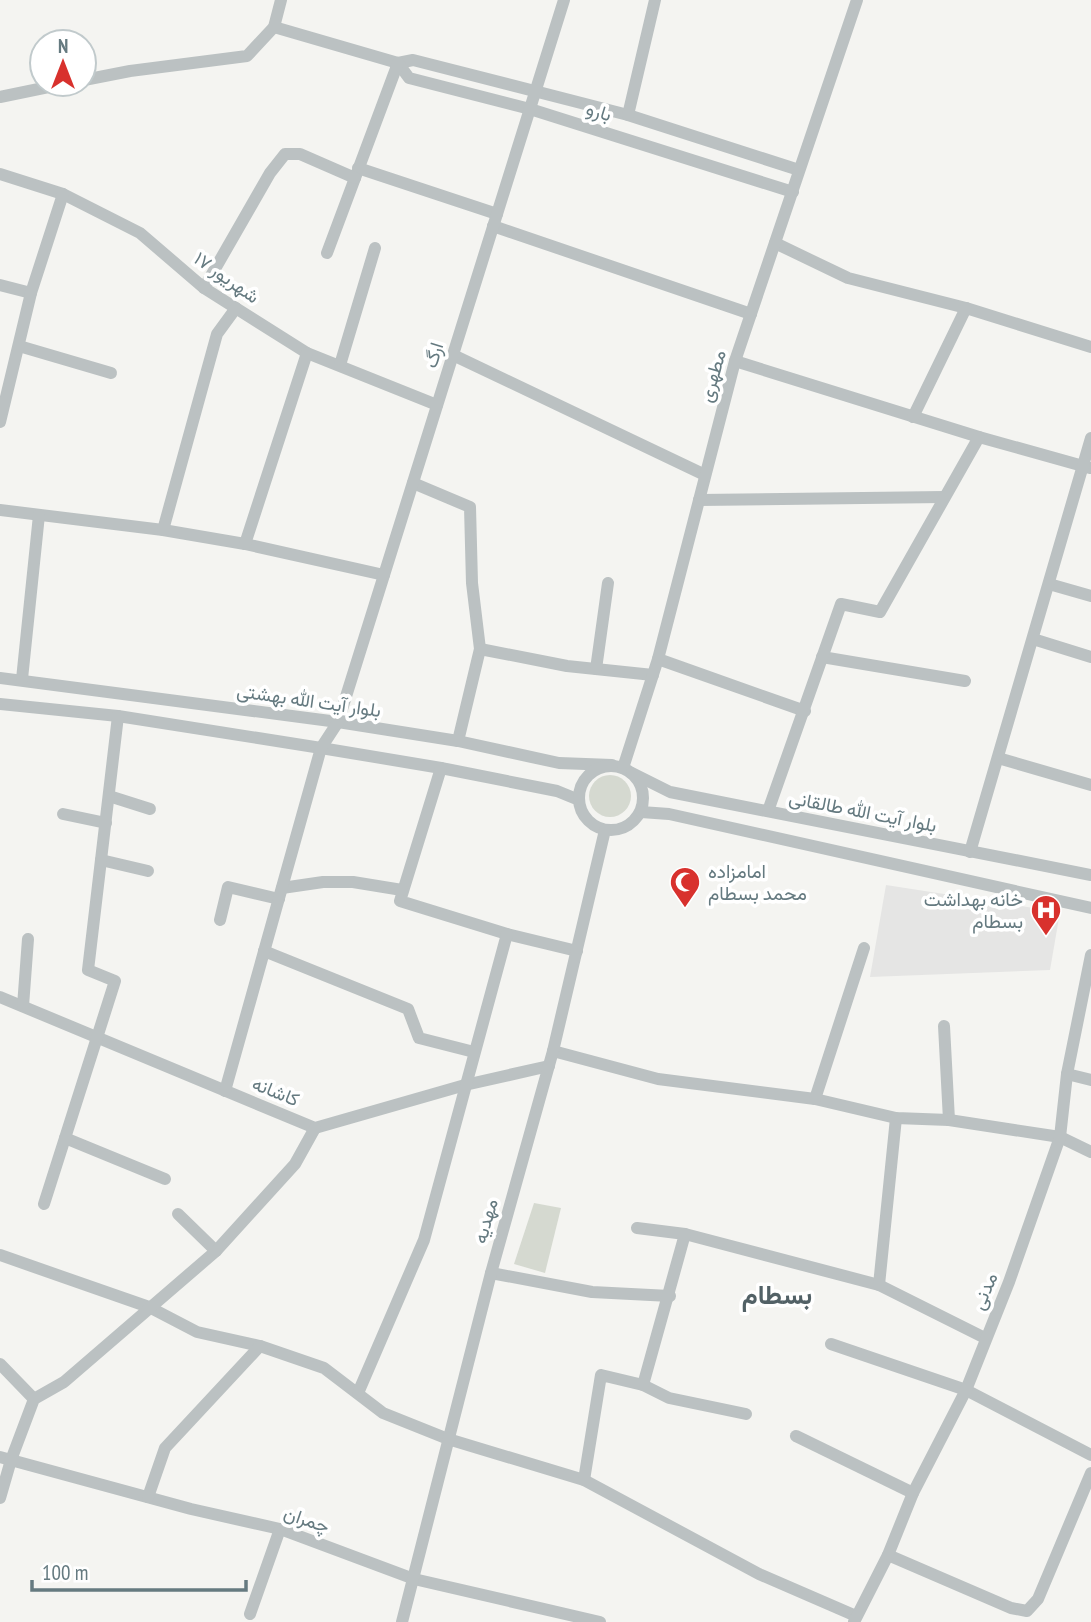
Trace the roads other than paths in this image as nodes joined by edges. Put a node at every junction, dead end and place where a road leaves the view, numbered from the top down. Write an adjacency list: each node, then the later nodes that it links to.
1 (281, 0): 5 (street)
2 (564, 0): 8 (street, ارگ)
3 (655, 0): 12 (street)
4 (857, 0): 13 (street, مطهری)
5 (274, 27): 6 (street, بارو); 7 (street)
6 (398, 63): 8 (street, بارو); 11 (street, بارو); 14 (street)
7 (98, 77)
8 (534, 90): 11 (street, ارگ); 12 (street, بارو)
9 (28, 91): 10 (street)
10 (0, 97)
11 (530, 109): 16 (street, بارو); 18 (street, ارگ)
12 (628, 116): 13 (street, بارو)
13 (799, 170): 16 (street, مطهری)
14 (356, 173): 18 (street); 21 (street); 23 (street)
15 (0, 174): 17 (street, ۱۷ شهریور)
16 (793, 192): 19 (street, مطهری)
17 (64, 194): 23 (street, ۱۷ شهریور); 24 (street)
18 (495, 220): 27 (street); 31 (street, ارگ)
19 (775, 243): 26 (street); 27 (street, مطهری)
20 (375, 248): 33 (street)
21 (327, 253)
22 (0, 285): 24 (street)
23 (204, 288): 25 (street, ۱۷ شهریور)
24 (31, 293): 28 (street)
25 (236, 308): 30 (street, ۱۷ شهریور); 47 (street)
26 (966, 308): 29 (street); 36 (street)
27 (751, 314): 32 (street, مطهری)
28 (19, 346): 34 (street); 37 (street)
29 (1091, 347)
30 (307, 353): 33 (street, ۱۷ شهریور); 48 (street)
31 (453, 355): 35 (street, ارگ); 41 (street)
32 (735, 361): 36 (street); 41 (street, مطهری)
33 (340, 365): 35 (street, ۱۷ شهریور)
34 (111, 373)
35 (437, 405): 42 (street, ارگ)
36 (913, 416): 38 (street)
37 (0, 422)
38 (979, 437): 40 (street); 43 (street)
39 (1091, 438): 40 (street)
40 (1087, 467): 51 (street)
41 (705, 475): 44 (street, مطهری)
42 (413, 483): 49 (street, ارگ); 54 (street)
43 (944, 497): 44 (street); 55 (street)
44 (699, 500): 57 (street, مطهری)
45 (0, 510): 46 (street)
46 (39, 515): 47 (street); 61 (street)
47 (163, 530): 48 (street)
48 (245, 544): 49 (street)
49 (384, 575): 66 (street, ارگ)
50 (608, 583): 58 (street)
51 (1049, 584): 52 (street); 53 (street)
52 (1091, 596)
53 (1033, 639): 56 (street); 69 (street)
54 (480, 649): 58 (street); 67 (street)
55 (822, 657): 62 (street); 64 (street)
56 (1091, 657)
57 (658, 659): 59 (street, مطهری); 64 (street)
58 (596, 669): 59 (street)
59 (653, 675): 71 (street, مطهری)
60 (0, 678): 61 (street, بلوار آیت الله بهشتی)
61 (22, 679): 66 (street, بلوار آیت الله بهشتی)
62 (965, 681)
63 (0, 704): 65 (street)
64 (805, 711): 76 (street)
65 (118, 716): 68 (street); 73 (street)
66 (338, 722): 67 (street, بلوار آیت الله بهشتی); 68 (street, ارگ)
67 (458, 741): 71 (street, بلوار آیت الله بهشتی)
68 (321, 748): 70 (street); 86 (street, ارگ)
69 (998, 758): 72 (street); 81 (street)
70 (441, 768): 74 (street); 85 (street)
71 (622, 769): 74 (street); 76 (street, بلوار آیت الله طالقانی); 77 (street)
72 (1091, 785)
73 (109, 796): 75 (street); 79 (street)
74 (579, 800): 80 (street)
75 (150, 809)
76 (768, 811): 81 (street, بلوار آیت الله طالقانی)
77 (641, 812): 80 (street); 87 (street)
78 (63, 814): 79 (street)
79 (106, 823): 82 (street)
80 (605, 830): 93 (street, مهدیه)
81 (970, 852): 84 (street, بلوار آیت الله طالقانی)
82 (100, 860): 83 (street); 98 (street)
83 (148, 871)
84 (1091, 875)
85 (402, 890): 86 (street); 89 (street)
86 (280, 893): 88 (street); 92 (street, ارگ)
87 (1091, 908)
88 (220, 920)
89 (506, 934): 93 (street); 100 (street)
90 (28, 939): 96 (street)
91 (863, 948): 106 (street)
92 (264, 951): 100 (street); 105 (street, ارگ)
93 (577, 951): 99 (street, مهدیه)
94 (1091, 955): 102 (street, مدنی)
95 (0, 997): 96 (street, کاشانه)
96 (23, 1006): 98 (street, کاشانه)
97 (944, 1026): 108 (street)
98 (96, 1037): 105 (street, کاشانه); 111 (street)
99 (553, 1051): 101 (street, مهدیه); 106 (street)
100 (474, 1052): 104 (street)
101 (549, 1066): 104 (street, کاشانه); 120 (street, مهدیه)
102 (1067, 1074): 103 (street); 110 (street, مدنی)
103 (1091, 1080)
104 (465, 1085): 109 (street, کاشانه); 130 (street)
105 (225, 1091): 109 (street, کاشانه)
106 (815, 1099): 107 (street)
107 (896, 1118): 108 (street); 121 (street)
108 (949, 1119): 110 (street)
109 (315, 1128): 118 (street)
110 (1060, 1137): 112 (street); 124 (street, مدنی)
111 (65, 1138): 113 (street); 114 (street)
112 (1091, 1152)
113 (165, 1179)
114 (44, 1205)
115 (178, 1214): 118 (street)
116 (637, 1228): 117 (street)
117 (685, 1234): 121 (street); 122 (street)
118 (216, 1251): 123 (street)
119 (0, 1255): 123 (street)
120 (491, 1273): 122 (street); 134 (street, مهدیه)
121 (879, 1285): 124 (street)
122 (670, 1297): 128 (street)
123 (149, 1307): 126 (street); 131 (street)
124 (985, 1338): 129 (street, مدنی)
125 (831, 1344): 129 (street)
126 (260, 1346): 130 (street); 140 (street)
127 (0, 1364): 131 (street)
128 (643, 1385): 132 (street); 138 (street)
129 (966, 1390): 135 (street); 139 (street, مدنی)
130 (358, 1393): 134 (street)
131 (34, 1399): 136 (street)
132 (746, 1414)
133 (796, 1436): 139 (street)
134 (448, 1439): 138 (street); 144 (street, مهدیه)
135 (1091, 1455)
136 (5, 1458): 140 (street, چمران); 141 (street)
137 (1091, 1474): 143 (street)
138 (583, 1480): 147 (street)
139 (914, 1493): 143 (street, مدنی)
140 (148, 1497): 142 (street, چمران)
141 (0, 1498)
142 (280, 1529): 144 (street, چمران); 145 (street)
143 (888, 1555): 147 (street, مدنی)
144 (414, 1578): 146 (street, چمران); 148 (street, مهدیه)
145 (250, 1614)
146 (560, 1617): 149 (street, چمران)
147 (855, 1619)
148 (402, 1622)
149 (600, 1622)

